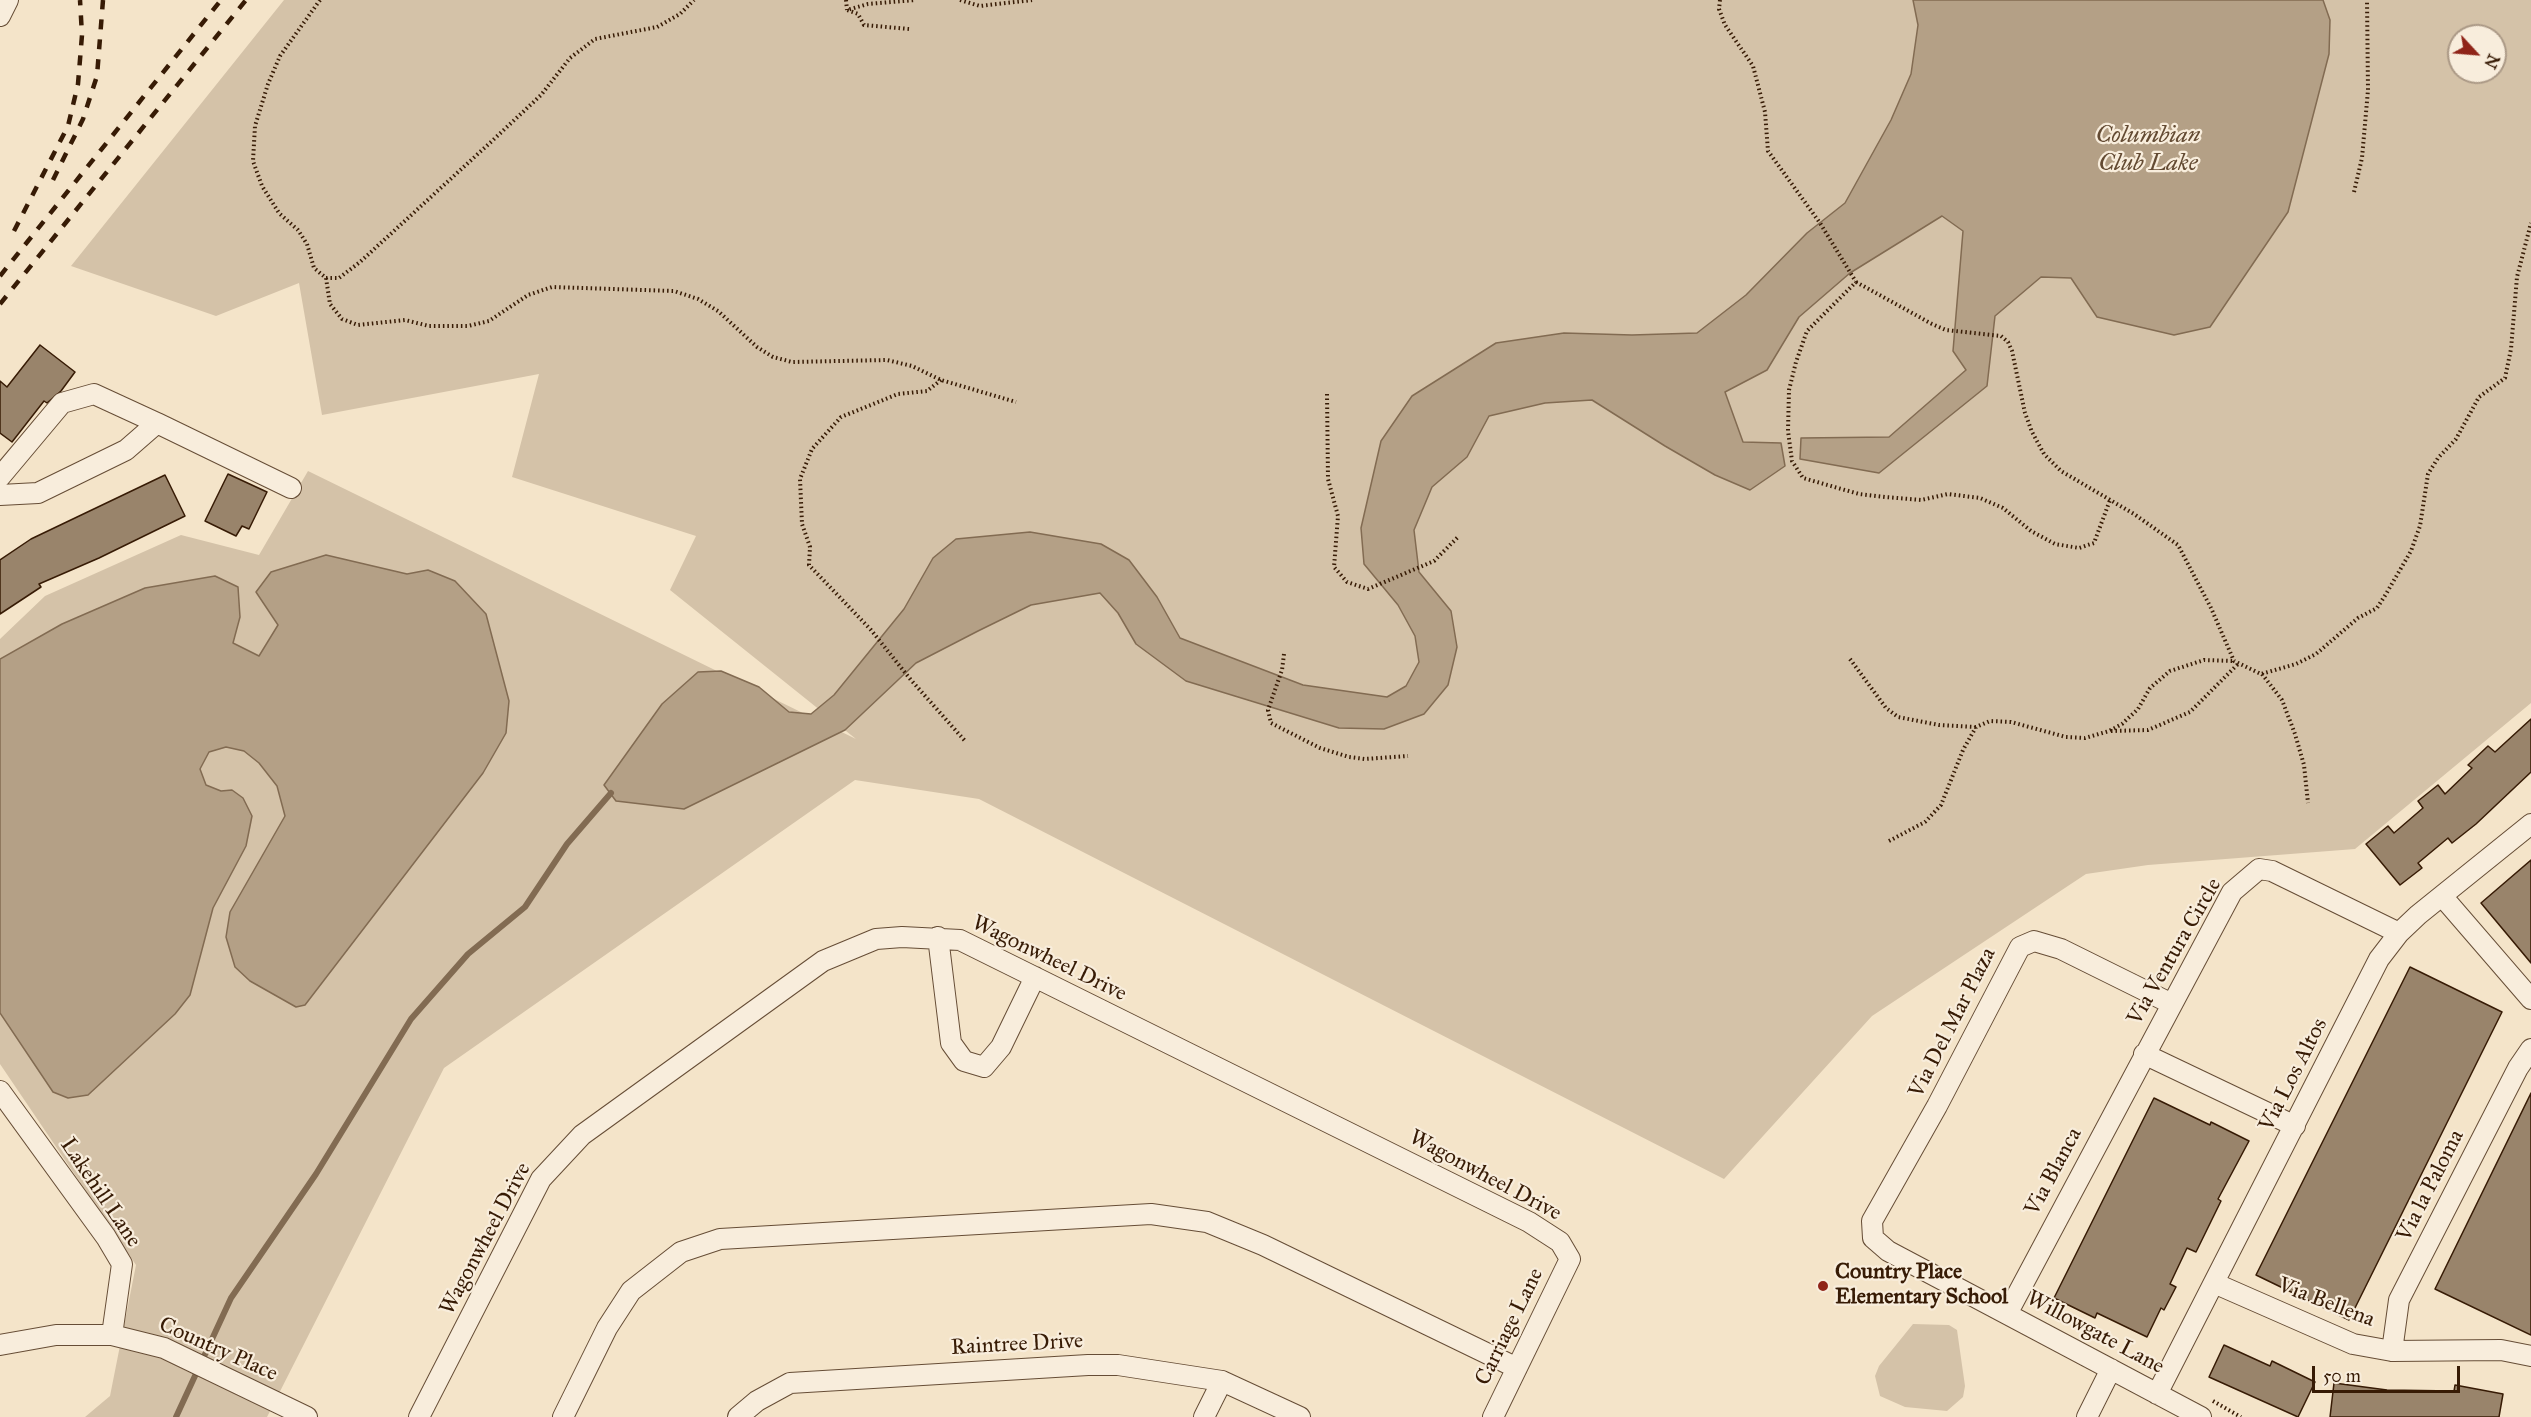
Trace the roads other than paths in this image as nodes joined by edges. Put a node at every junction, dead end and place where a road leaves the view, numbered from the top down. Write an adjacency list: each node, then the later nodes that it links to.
1 (8, 0): 2 (street)
2 (0, 16)
3 (157, 423): 4 (street); 5 (street); 6 (street)
4 (0, 477)
5 (291, 489)
6 (0, 495)
7 (2531, 824): 8 (street, Via Los Altos)
8 (2442, 896): 9 (street, Via Los Altos); 12 (street)
9 (2399, 933): 13 (street, Via Ventura Circle); 17 (street, Via Los Altos)
10 (938, 937): 11 (street, Wagonwheel Drive); 11 (street); 31 (street, Wagonwheel Drive)
11 (1035, 977): 19 (street, Wagonwheel Drive)
12 (2531, 999)
13 (2172, 1004): 15 (street, Via Ventura Circle); 18 (street, Via Del Mar Plaza)
14 (2531, 1049): 24 (street, Via la Paloma)
15 (2144, 1054): 17 (street, Via Ventura Circle); 21 (street, Via Blanca)
16 (0, 1090): 22 (street, Lakehill Lane)
17 (2295, 1126): 20 (street, Via Los Altos)
18 (1873, 1238): 21 (street, Willowgate Lane)
19 (1570, 1259): 26 (street, Carriage Lane)
20 (2214, 1282): 24 (street, Via Bellena); 29 (street, Via Los Altos)
21 (2007, 1314): 27 (street, Willowgate Lane)
22 (112, 1335): 23 (street, Country Place); 30 (street, Country Place)
23 (0, 1345)
24 (2392, 1351): 25 (street, Via Bellena)
25 (2531, 1356)
26 (1517, 1368): 32 (street); 36 (street, Carriage Lane)
27 (2111, 1369): 29 (street, Willowgate Lane); 37 (street)
28 (1222, 1381): 33 (street, Raintree Drive); 34 (street); 35 (street, Raintree Drive)
29 (2157, 1394): 38 (street, Willowgate Lane)
30 (307, 1417)
31 (419, 1417)
32 (563, 1417)
33 (738, 1417)
34 (1204, 1417)
35 (1300, 1417)
36 (1493, 1417)
37 (2087, 1417)
38 (2201, 1417)

